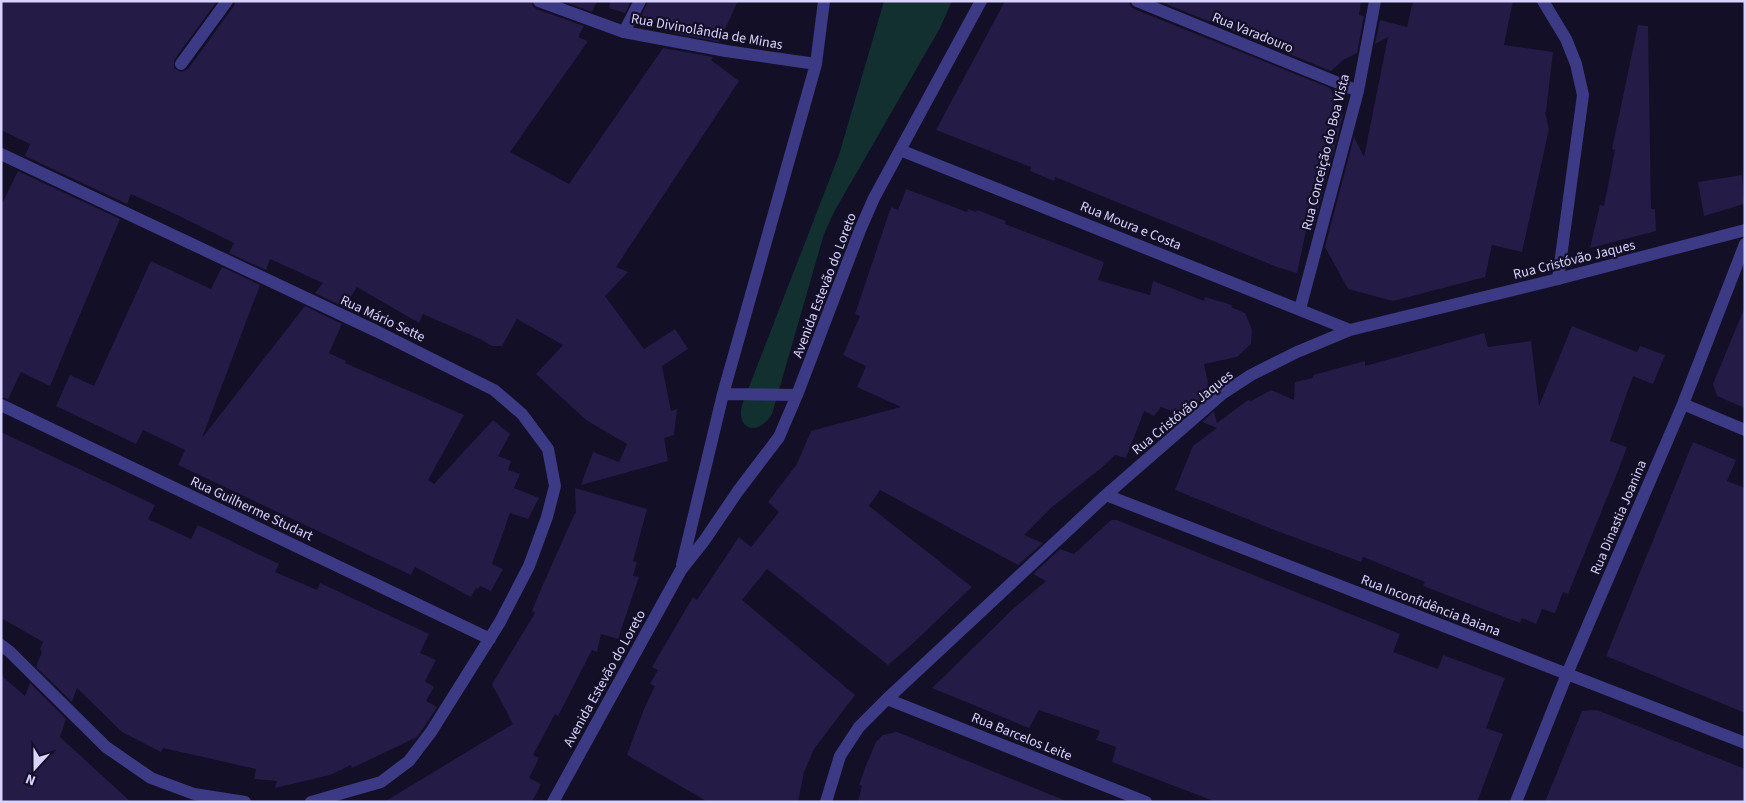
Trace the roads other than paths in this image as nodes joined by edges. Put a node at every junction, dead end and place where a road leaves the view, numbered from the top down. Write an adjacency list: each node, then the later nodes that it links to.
1 (227, 1): 10 (street)
2 (539, 1): 9 (street, Rua Divinolândia de Minas)
3 (640, 1): 9 (street)
4 (824, 1): 11 (street, Avenida Estevão do Loreto)
5 (981, 1): 13 (street, Avenida Estevão do Loreto)
6 (1137, 1): 12 (street, Rua Varadouro)
7 (1375, 1): 12 (street, Rua Conceição do Boa Vista)
8 (1543, 1): 17 (street)
9 (624, 32): 11 (street, Rua Divinolândia de Minas)
10 (181, 64)
11 (816, 64): 20 (street, Avenida Estevão do Loreto)
12 (1358, 91): 18 (street, Rua Conceição do Boa Vista)
13 (900, 150): 18 (street, Rua Moura e Costa); 21 (street, Avenida Estevão do Loreto)
14 (1, 154): 27 (street, Rua Mário Sette)
15 (1745, 230): 17 (street, Rua Cristóvão Jaques)
16 (1745, 244): 22 (street, Rua Dinastia Joanina)
17 (1558, 279): 19 (street, Rua Cristóvão Jaques)
18 (1300, 308): 19 (street, Rua Moura e Costa)
19 (1350, 330): 25 (street, Rua Cristóvão Jaques)
20 (723, 394): 21 (street); 26 (street, Avenida Estevão do Loreto)
21 (797, 394): 26 (street, Avenida Estevão do Loreto)
22 (1683, 404): 24 (street); 29 (street, Rua Dinastia Joanina)
23 (1, 405): 27 (street, Rua Guilherme Studart)
24 (1745, 430)
25 (1106, 495): 29 (street, Rua Inconfidência Baiana); 30 (street, Rua Cristóvão Jaques)
26 (681, 570): 34 (street, Avenida Estevão do Loreto)
27 (490, 639): 33 (street, Rua Mário Sette)
28 (1, 645): 32 (street)
29 (1567, 674): 31 (street, Rua Inconfidência Baiana); 37 (street, Rua Dinastia Joanina)
30 (887, 699): 35 (street, Rua Cristóvão Jaques); 36 (street, Rua Barcelos Leite)
31 (1745, 744)
32 (245, 802)
33 (311, 802)
34 (553, 802)
35 (826, 802)
36 (1146, 802)
37 (1516, 802)

